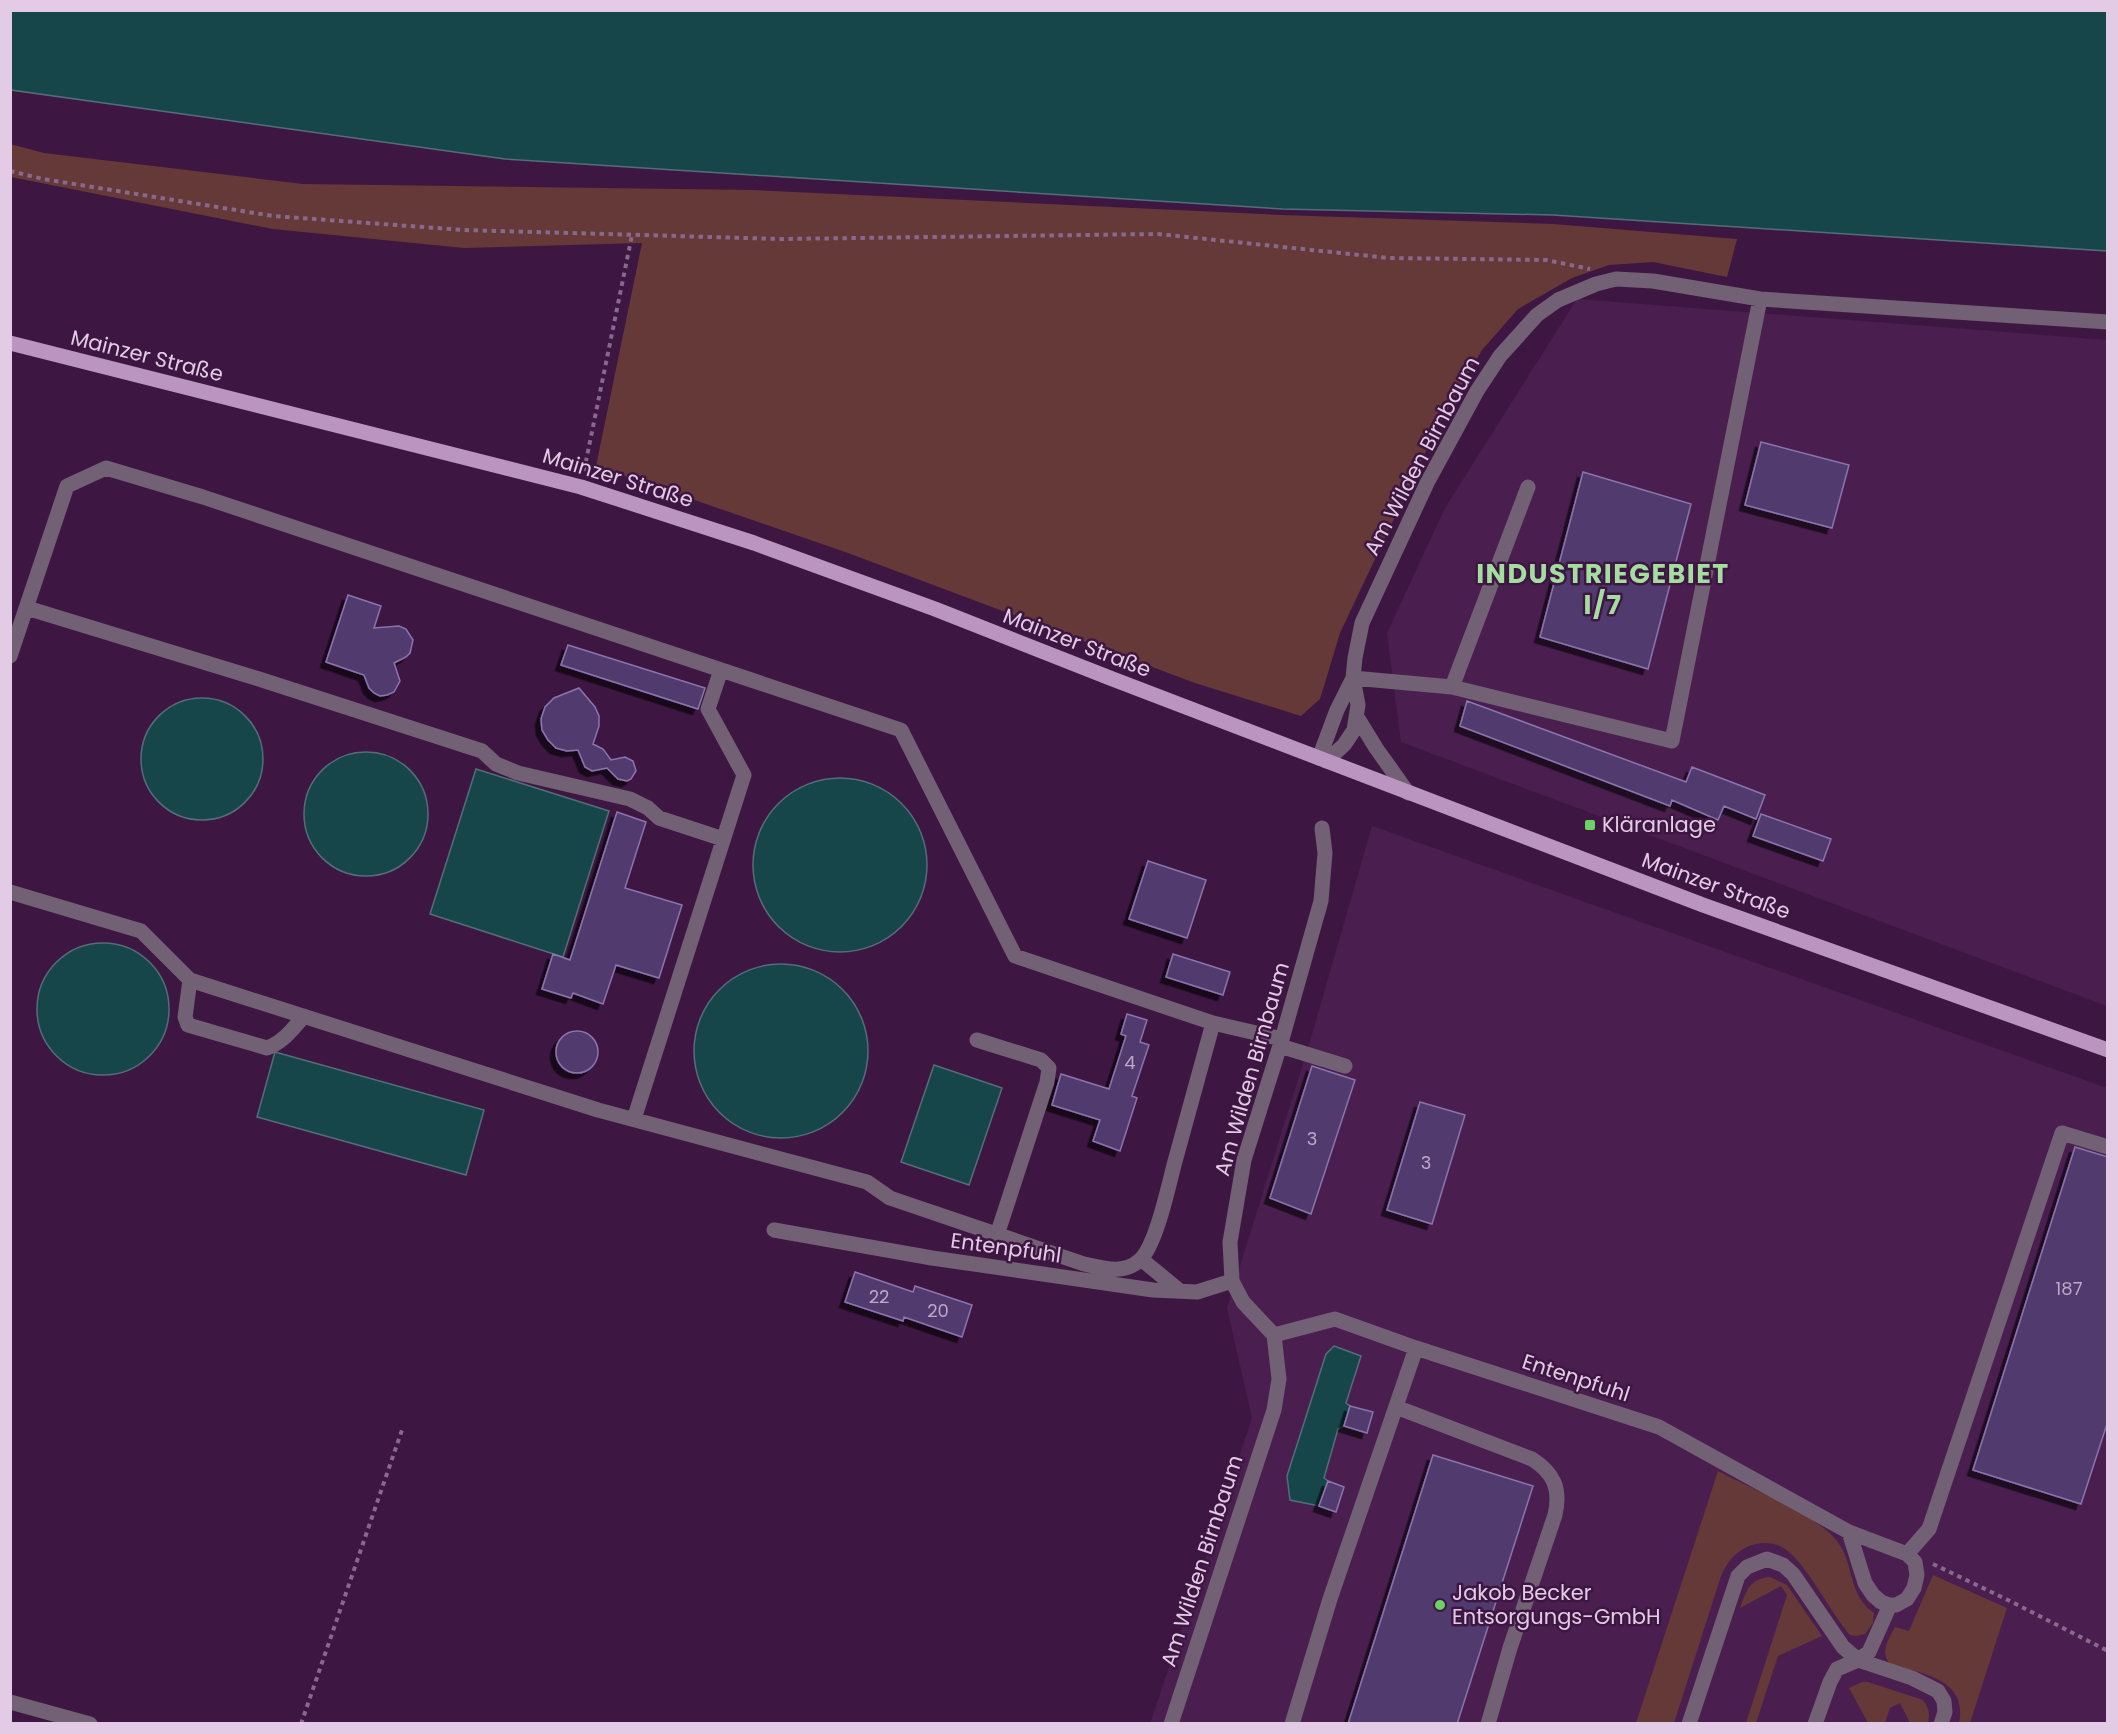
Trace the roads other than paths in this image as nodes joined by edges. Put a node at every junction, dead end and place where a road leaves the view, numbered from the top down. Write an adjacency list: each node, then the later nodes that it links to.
1 (1760, 299): 2 (street, Am Wilden Birnbaum); 8 (street, Am Wilden Birnbaum); 9 (street)
2 (2108, 322)
3 (10, 343): 11 (main road, Mainzer Straße)
4 (1528, 487): 9 (street)
5 (27, 608): 6 (street); 7 (street); 14 (street)
6 (10, 656)
7 (721, 670): 14 (street); 18 (street)
8 (1353, 678): 9 (street); 10 (street, Am Wilden Birnbaum); 11 (street, Am Wilden Birnbaum)
9 (1452, 687)
10 (1357, 717): 11 (street, Am Wilden Birnbaum); 12 (street, Am Wilden Birnbaum)
11 (1323, 759): 12 (main road, Mainzer Straße)
12 (1408, 793): 21 (main road, Mainzer Straße)
13 (1322, 828): 20 (street, Am Wilden Birnbaum)
14 (723, 839): 23 (street)
15 (10, 892): 16 (street)
16 (190, 980): 17 (street); 17 (street)
17 (304, 1016): 23 (street)
18 (1213, 1023): 20 (street); 27 (street)
19 (977, 1040): 26 (street)
20 (1281, 1042): 22 (street); 28 (street, Am Wilden Birnbaum)
21 (2108, 1050)
22 (1345, 1066)
23 (634, 1119): 26 (street)
24 (2108, 1147): 34 (street)
25 (774, 1230): 29 (street, Entenpfuhl)
26 (997, 1235): 27 (street)
27 (1142, 1259): 29 (street)
28 (1232, 1281): 29 (street, Entenpfuhl); 30 (street, Am Wilden Birnbaum)
29 (1180, 1291)
30 (1274, 1335): 31 (street, Entenpfuhl); 39 (street, Am Wilden Birnbaum)
31 (1416, 1348): 32 (street); 33 (street, Entenpfuhl)
32 (1396, 1407): 40 (street); 41 (street)
33 (1850, 1532): 34 (street, Entenpfuhl); 35 (street)
34 (1907, 1554): 35 (street)
35 (1890, 1605): 36 (street)
36 (1858, 1660): 42 (street); 43 (street); 44 (street)
37 (10, 1702): 38 (street)
38 (90, 1724)
39 (1171, 1724)
40 (1292, 1724)
41 (1488, 1724)
42 (1689, 1724)
43 (1815, 1724)
44 (1941, 1724)

